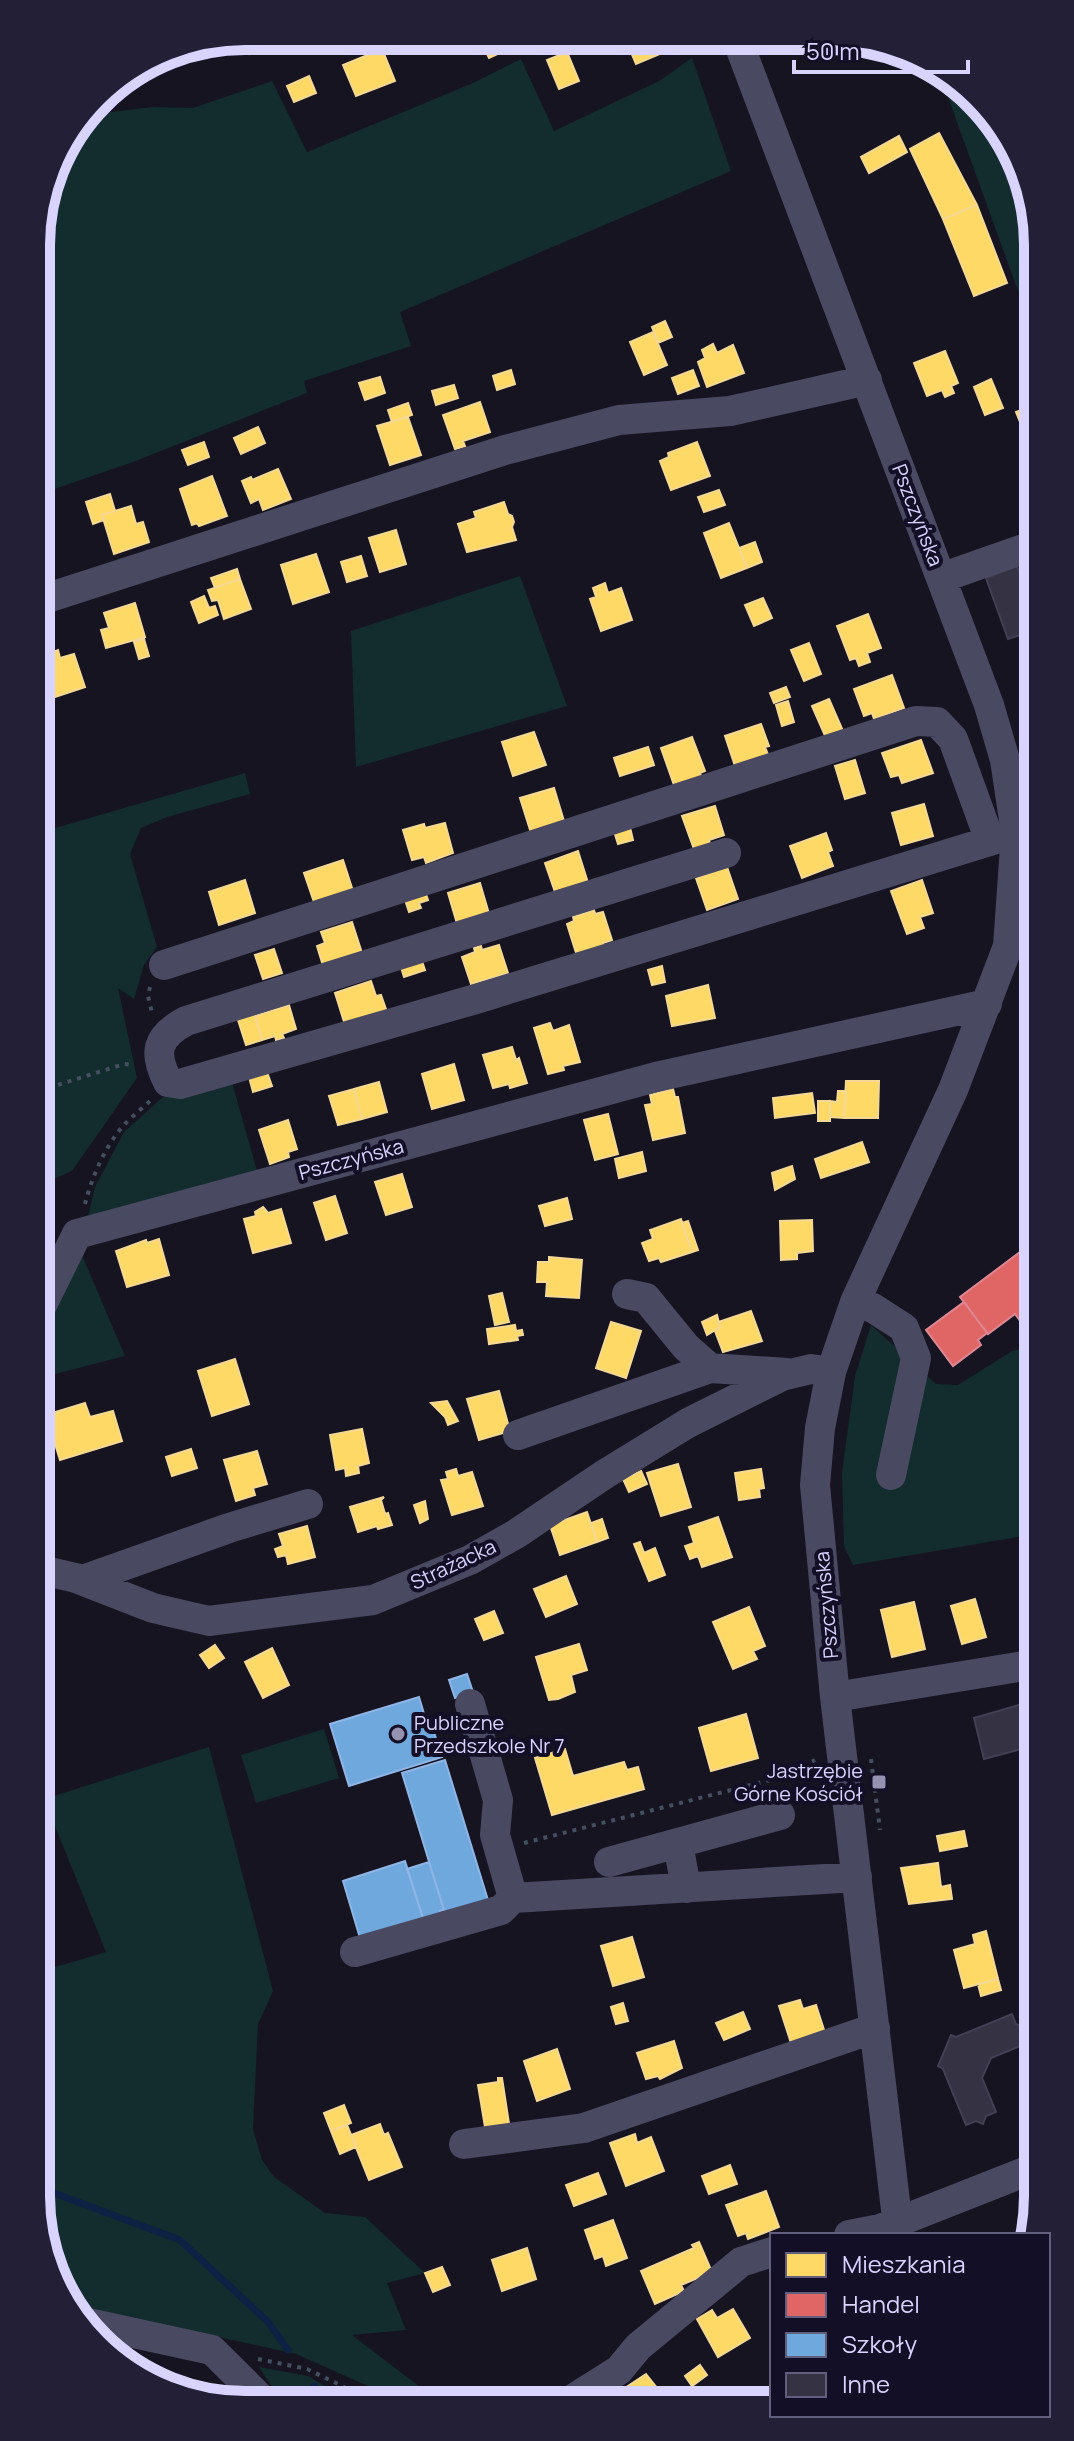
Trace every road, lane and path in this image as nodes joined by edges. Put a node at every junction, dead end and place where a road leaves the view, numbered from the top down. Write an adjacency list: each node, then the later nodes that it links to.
1 (741, 50): 2 (street, Pszczyńska)
2 (867, 380): 4 (street, Pszczyńska); 5 (street)
3 (1024, 549): 4 (street)
4 (941, 578): 6 (street, Pszczyńska)
5 (50, 597)
6 (1003, 837): 8 (street, Pszczyńska); 9 (street); 11 (street)
7 (726, 853): 11 (street)
8 (1020, 951): 10 (street, Pszczyńska)
9 (164, 965): 11 (path)
10 (987, 1004): 13 (street, Pszczyńska); 16 (street, Pszczyńska)
11 (163, 1062): 12 (path); 13 (path)
12 (50, 1088)
13 (77, 1234): 14 (street)
14 (50, 1289)
15 (627, 1294): 17 (street)
16 (855, 1302): 18 (street, Pszczyńska); 20 (street)
17 (710, 1368): 18 (street); 19 (street)
18 (811, 1372): 23 (street, Strażacka); 25 (street, Pszczyńska)
19 (518, 1435)
20 (891, 1475)
21 (308, 1504): 23 (street)
22 (50, 1572): 23 (street, Strażacka)
23 (83, 1580)
24 (1024, 1666): 25 (street)
25 (835, 1697): 34 (street, Pszczyńska)
26 (470, 1704): 36 (street)
27 (868, 1753): 30 (path)
28 (824, 1756): 32 (path)
29 (780, 1815): 31 (street)
30 (880, 1836)
31 (678, 1843): 33 (street); 35 (street)
32 (514, 1845)
33 (609, 1862)
34 (857, 1877): 35 (street); 38 (street, Pszczyńska)
35 (686, 1888): 36 (street)
36 (513, 1898): 37 (street)
37 (355, 1952)
38 (875, 2028): 39 (street); 41 (street, Pszczyńska)
39 (464, 2144)
40 (1024, 2173): 41 (street)
41 (898, 2228): 42 (street)
42 (859, 2233)
43 (770, 2253): 48 (street)
44 (98, 2325): 46 (street)
45 (253, 2358): 47 (path)
46 (253, 2391)
47 (352, 2391)
48 (586, 2391)

